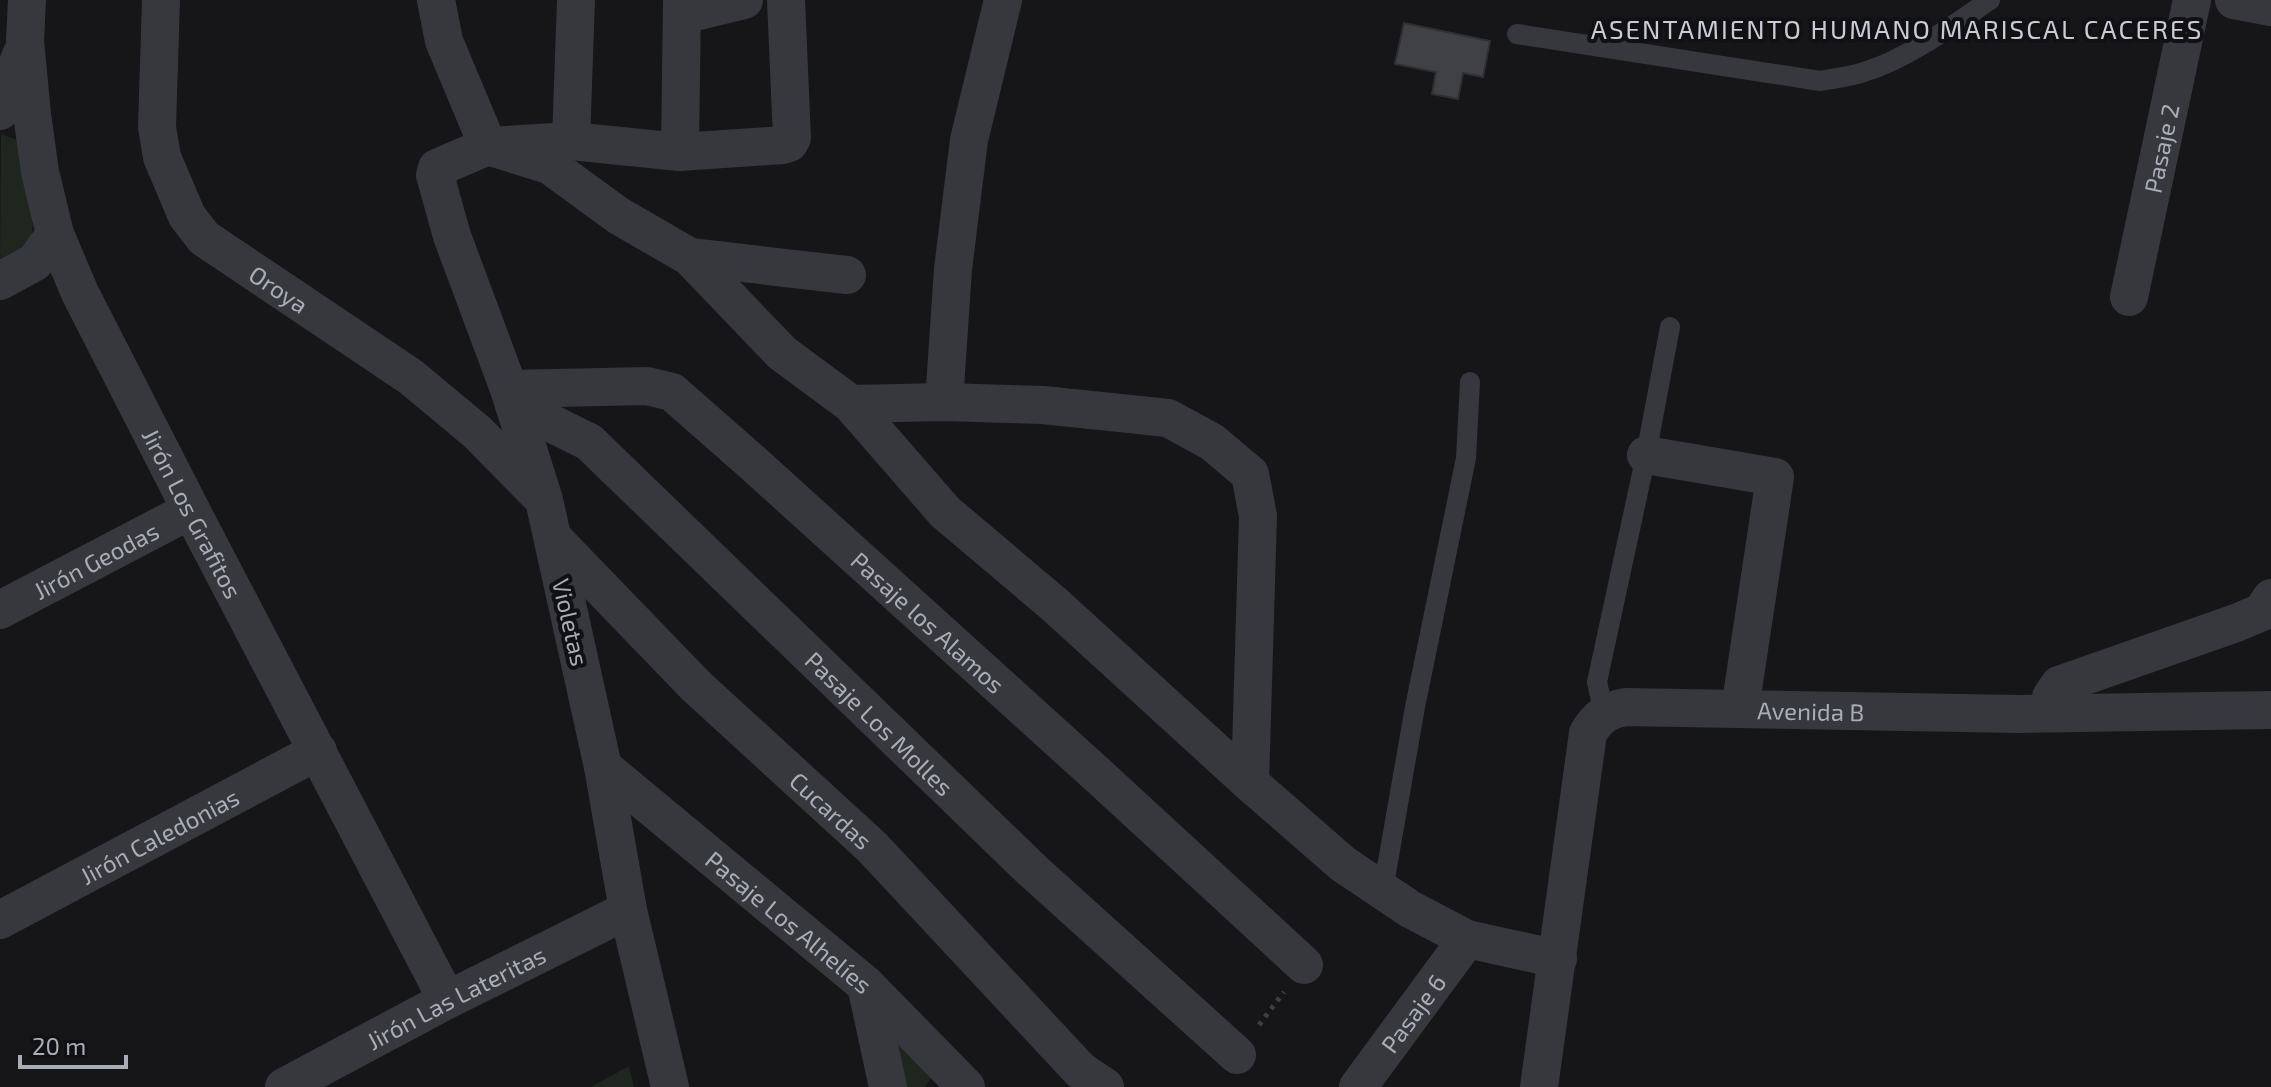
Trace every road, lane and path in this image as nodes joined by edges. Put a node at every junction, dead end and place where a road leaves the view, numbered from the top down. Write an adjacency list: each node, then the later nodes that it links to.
1 (27, 0): 14 (street, Jirón Los Grafitos)
2 (161, 0): 30 (street, Oroya)
3 (436, 0): 17 (street)
4 (576, 0): 16 (street)
5 (744, 0): 11 (street)
6 (786, 0): 18 (street)
7 (1003, 0): 27 (street)
8 (1990, 0): 13 (lane)
9 (2192, 0): 23 (street, Pasaje 2)
10 (2234, 0): 12 (street)
11 (682, 7): 18 (street)
12 (2271, 7)
13 (1517, 34)
14 (25, 41): 15 (street); 19 (street, Jirón Los Grafitos)
15 (0, 111)
16 (571, 141): 17 (street); 18 (street)
17 (488, 146): 20 (street); 26 (street, Violetas)
18 (680, 152)
19 (55, 234): 22 (street); 31 (street, Jirón Los Grafitos)
20 (690, 257): 21 (street); 28 (street)
21 (847, 275)
22 (0, 281)
23 (2129, 297)
24 (1670, 327): 29 (lane)
25 (1470, 382): 42 (lane)
26 (511, 397): 30 (street, Violetas); 47 (street, Pasaje los Alamos); 50 (street, Pasaje Los Molles)
27 (944, 402): 28 (street); 41 (street)
28 (851, 404): 41 (street)
29 (1646, 455): 35 (street); 38 (lane)
30 (544, 500): 32 (street, Violetas)
31 (191, 510): 34 (street, Jirón Geodas); 39 (street, Jirón Los Grafitos)
32 (552, 537): 40 (street, Violetas); 52 (street, Cucardas)
33 (2271, 598): 37 (street)
34 (0, 610)
35 (1740, 709): 37 (street, Avenida B); 38 (street, Avenida B)
36 (2271, 710): 37 (street, Avenida B)
37 (2049, 713)
38 (1604, 714): 46 (street)
39 (318, 751): 44 (street, Jirón Caledonias); 49 (street, Jirón Los Grafitos)
40 (603, 767): 43 (street, Violetas); 48 (street, Pasaje Los Alhelíes)
41 (1250, 783): 42 (street)
42 (1383, 890): 45 (street)
43 (628, 910): 49 (street, Jirón Las Lateritas); 54 (street, Violetas)
44 (0, 920)
45 (1467, 939): 46 (street); 56 (street, Pasaje 6)
46 (1558, 959): 57 (street)
47 (1304, 965)
48 (866, 985): 51 (street, Pasaje Los Alhelíes); 55 (street)
49 (447, 1000): 53 (street, Jirón Las Lateritas)
50 (1237, 1055)
51 (949, 1081)
52 (1084, 1081)
53 (284, 1087)
54 (670, 1087)
55 (888, 1087)
56 (1358, 1087)
57 (1539, 1087)

